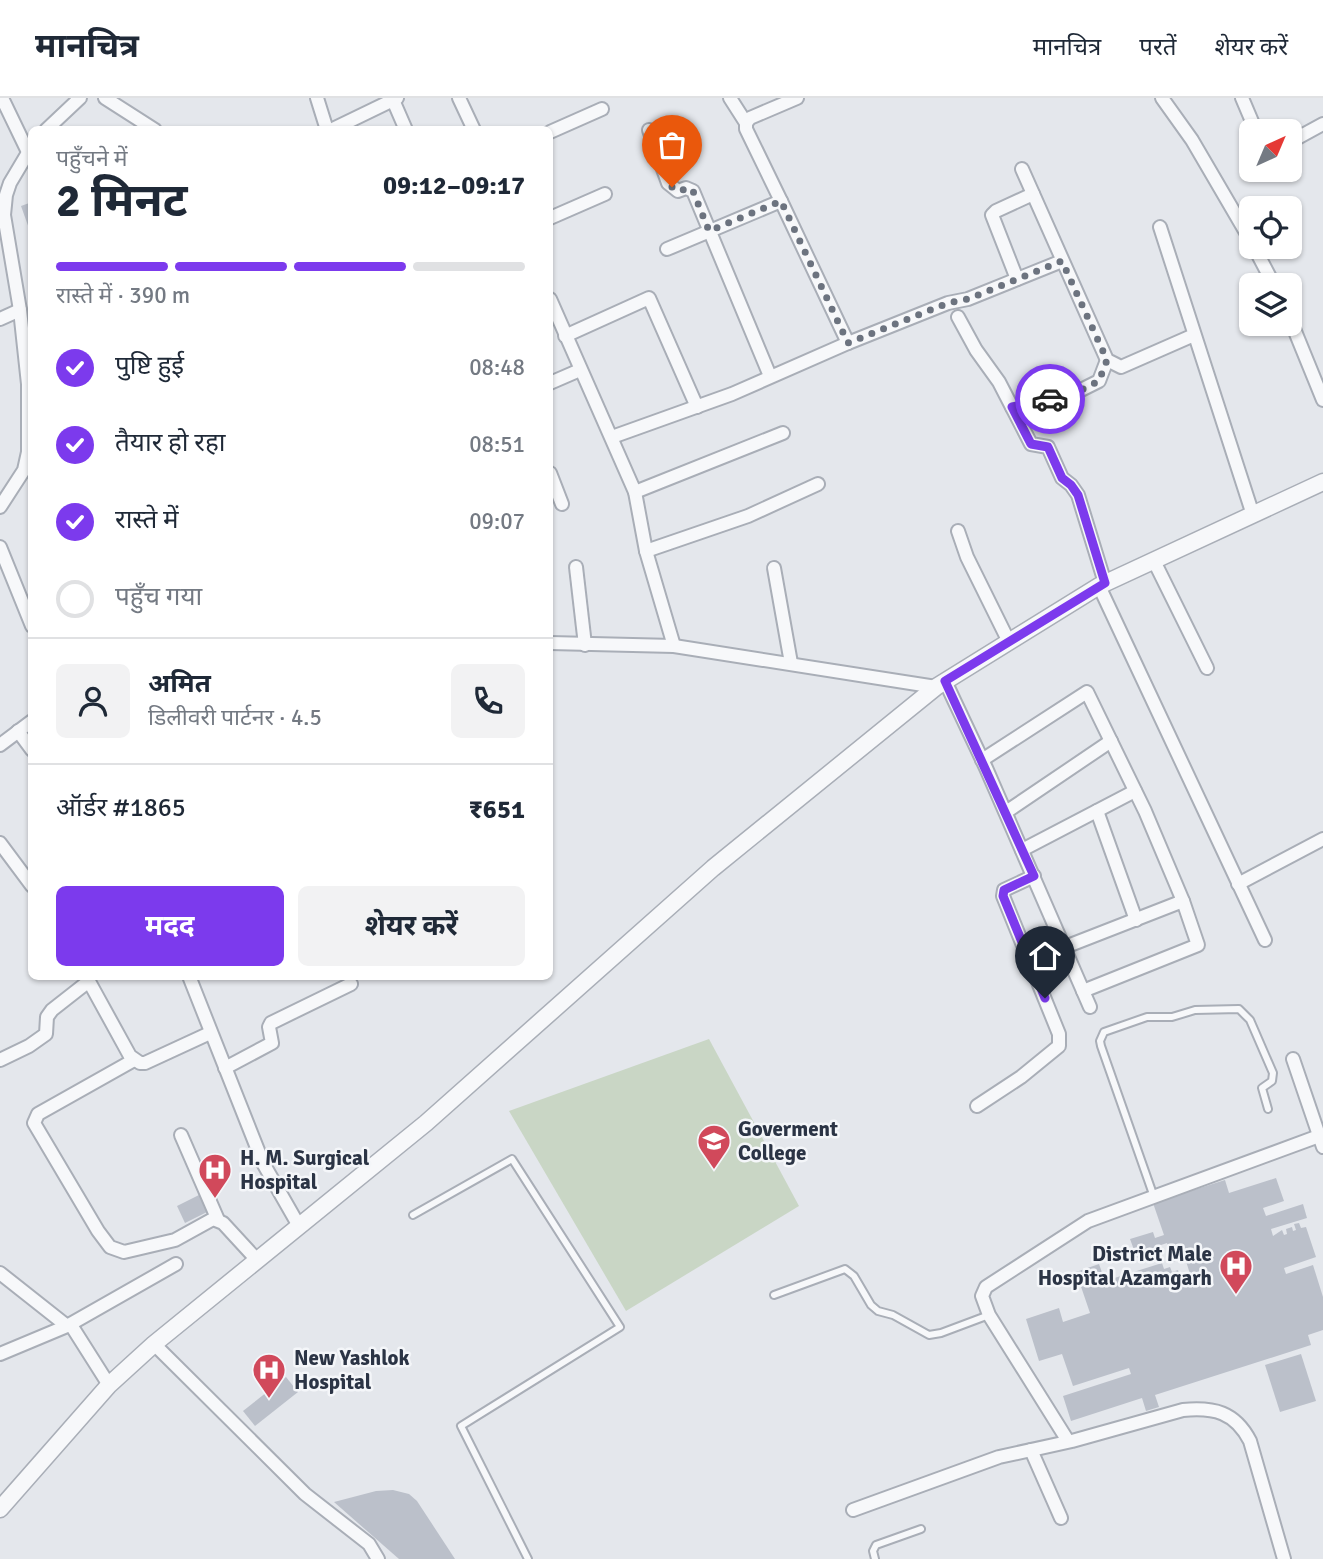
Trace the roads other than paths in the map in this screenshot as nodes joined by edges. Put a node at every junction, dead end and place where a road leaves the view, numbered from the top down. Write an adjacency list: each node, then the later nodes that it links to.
1 (2, 98): 24 (street)
2 (80, 98): 15 (street)
3 (104, 98): 16 (street)
4 (317, 98): 17 (street)
5 (460, 98): 20 (street)
6 (730, 98): 13 (street)
7 (797, 98): 13 (street)
8 (1162, 98): 32 (street)
9 (1242, 98): 12 (street)
10 (390, 100): 18 (street); 19 (street)
11 (602, 109): 22 (street)
12 (1251, 119)
13 (746, 123): 30 (street)
14 (1323, 124): 23 (street)
15 (50, 126)
16 (149, 126)
17 (328, 126)
18 (337, 126)
19 (404, 126)
20 (472, 126)
21 (649, 130): 34 (street)
22 (553, 131)
23 (1302, 135)
24 (28, 145)
25 (28, 152): 29 (street)
26 (1022, 169): 28 (street)
27 (605, 194): 31 (street)
28 (1033, 194): 36 (street); 37 (street)
29 (3, 196): 39 (street)
30 (781, 201): 34 (street); 45 (street)
31 (553, 217)
32 (1239, 220)
33 (1160, 227): 43 (street)
34 (709, 231): 35 (street); 48 (street)
35 (667, 249)
36 (1062, 261): 37 (street); 46 (street)
37 (1017, 279): 45 (street)
38 (553, 306): 42 (street)
39 (20, 310): 41 (street); 60 (street)
40 (958, 317): 52 (street)
41 (0, 319)
42 (565, 335): 47 (street); 51 (street)
43 (1194, 335): 46 (street); 61 (street)
44 (1297, 336): 50 (street)
45 (848, 343): 48 (street)
46 (1107, 360): 52 (street)
47 (580, 370): 49 (street); 54 (street)
48 (770, 376): 51 (street)
49 (553, 382)
50 (1323, 400)
51 (697, 407): 54 (street)
52 (1012, 407): 68 (street)
53 (783, 433): 58 (street)
54 (612, 437): 58 (street)
55 (553, 481): 59 (street)
56 (1323, 482): 61 (street)
57 (818, 484): 64 (street)
58 (635, 492): 64 (street)
59 (562, 504)
60 (0, 507)
61 (1253, 516): 65 (street)
62 (958, 530): 70 (street)
63 (0, 547): 69 (street)
64 (646, 551): 73 (street)
65 (1154, 561): 68 (street); 75 (street)
66 (576, 567): 72 (street)
67 (774, 568): 74 (street)
68 (1102, 585): 70 (street); 91 (street)
69 (28, 616)
70 (1009, 642): 76 (street)
71 (553, 643): 72 (street)
72 (585, 645): 73 (street)
73 (674, 646): 74 (street)
74 (792, 663): 76 (street)
75 (1207, 668)
76 (940, 684): 82 (street); 114 (street)
77 (28, 724): 78 (street)
78 (19, 731): 80 (street); 81 (street)
79 (1111, 741): 82 (street); 83 (street); 85 (street)
80 (0, 745)
81 (28, 745)
82 (982, 760): 85 (street)
83 (1135, 791): 84 (street); 92 (street)
84 (1097, 811): 88 (street); 93 (street)
85 (1006, 812): 88 (street)
86 (1323, 839): 91 (street)
87 (0, 843): 90 (street)
88 (1022, 850): 89 (street)
89 (1034, 876): 95 (street); 107 (street)
90 (28, 881)
91 (1238, 884): 94 (street)
92 (1183, 901): 93 (street); 100 (street)
93 (1136, 920): 95 (street)
94 (1265, 940)
95 (1065, 947): 100 (street)
96 (86, 980): 104 (street)
97 (88, 980): 105 (street)
98 (190, 980): 102 (street)
99 (351, 984): 106 (street)
100 (1083, 991): 101 (street)
101 (1090, 1007)
102 (210, 1033): 105 (street); 106 (street)
103 (1293, 1059): 110 (street)
104 (0, 1060)
105 (134, 1060): 113 (street)
106 (225, 1068): 114 (street)
107 (976, 1105)
108 (1268, 1109): 111 (lane)
109 (181, 1135): 113 (street)
110 (1321, 1142): 111 (street)
111 (1154, 1197): 119 (street)
112 (413, 1215): 131 (lane)
113 (218, 1220): 115 (street)
114 (299, 1227): 115 (street)
115 (257, 1261): 121 (street)
116 (176, 1264): 120 (street)
117 (0, 1273): 120 (street)
118 (774, 1295): 119 (lane)
119 (989, 1315): 124 (street)
120 (67, 1326): 122 (street); 123 (street)
121 (154, 1344): 123 (street); 130 (street)
122 (0, 1354)
123 (109, 1385): 126 (street)
124 (1068, 1441): 125 (street); 133 (street)
125 (1031, 1450): 127 (street); 128 (street)
126 (0, 1509)
127 (853, 1510)
128 (1061, 1518)
129 (921, 1529): 132 (lane)
130 (378, 1559)
131 (528, 1559)
132 (875, 1559)
133 (1284, 1559)

